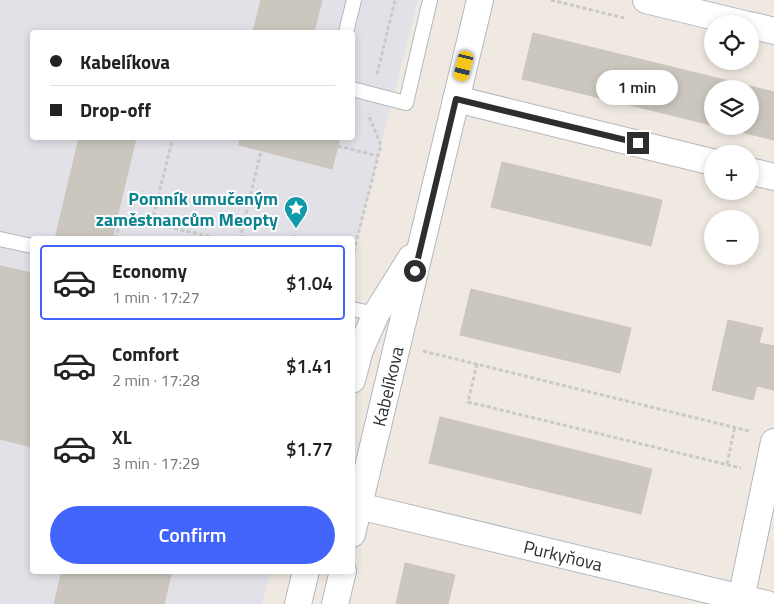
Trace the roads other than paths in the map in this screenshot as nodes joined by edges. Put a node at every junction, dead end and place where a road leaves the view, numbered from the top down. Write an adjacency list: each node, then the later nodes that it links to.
1 (354, 0): 8 (lane)
2 (430, 0): 10 (lane)
3 (480, 0): 11 (street, Kabelíkova)
4 (646, 0): 5 (street)
5 (698, 6): 6 (street)
6 (721, 15)
7 (759, 27): 9 (street)
8 (346, 30)
9 (774, 31)
10 (355, 90)
11 (456, 99): 12 (street); 15 (street, Kabelíkova)
12 (704, 160)
13 (759, 173): 14 (street)
14 (774, 177)
15 (423, 238): 18 (street, Kabelíkova); 19 (street, Kabelíkova)
16 (0, 239): 17 (lane)
17 (30, 246)
18 (364, 312): 19 (street); 20 (street, Kabelíkova)
19 (403, 321): 22 (street, Kabelíkova)
20 (355, 369)
21 (774, 442): 26 (street)
22 (359, 506): 23 (street, Kabelíkova); 26 (street, Purkyňova)
23 (355, 522)
24 (305, 574): 27 (street)
25 (342, 574): 28 (street)
26 (741, 601): 29 (street, Purkyňova)
27 (298, 604)
28 (335, 604)
29 (767, 604)

